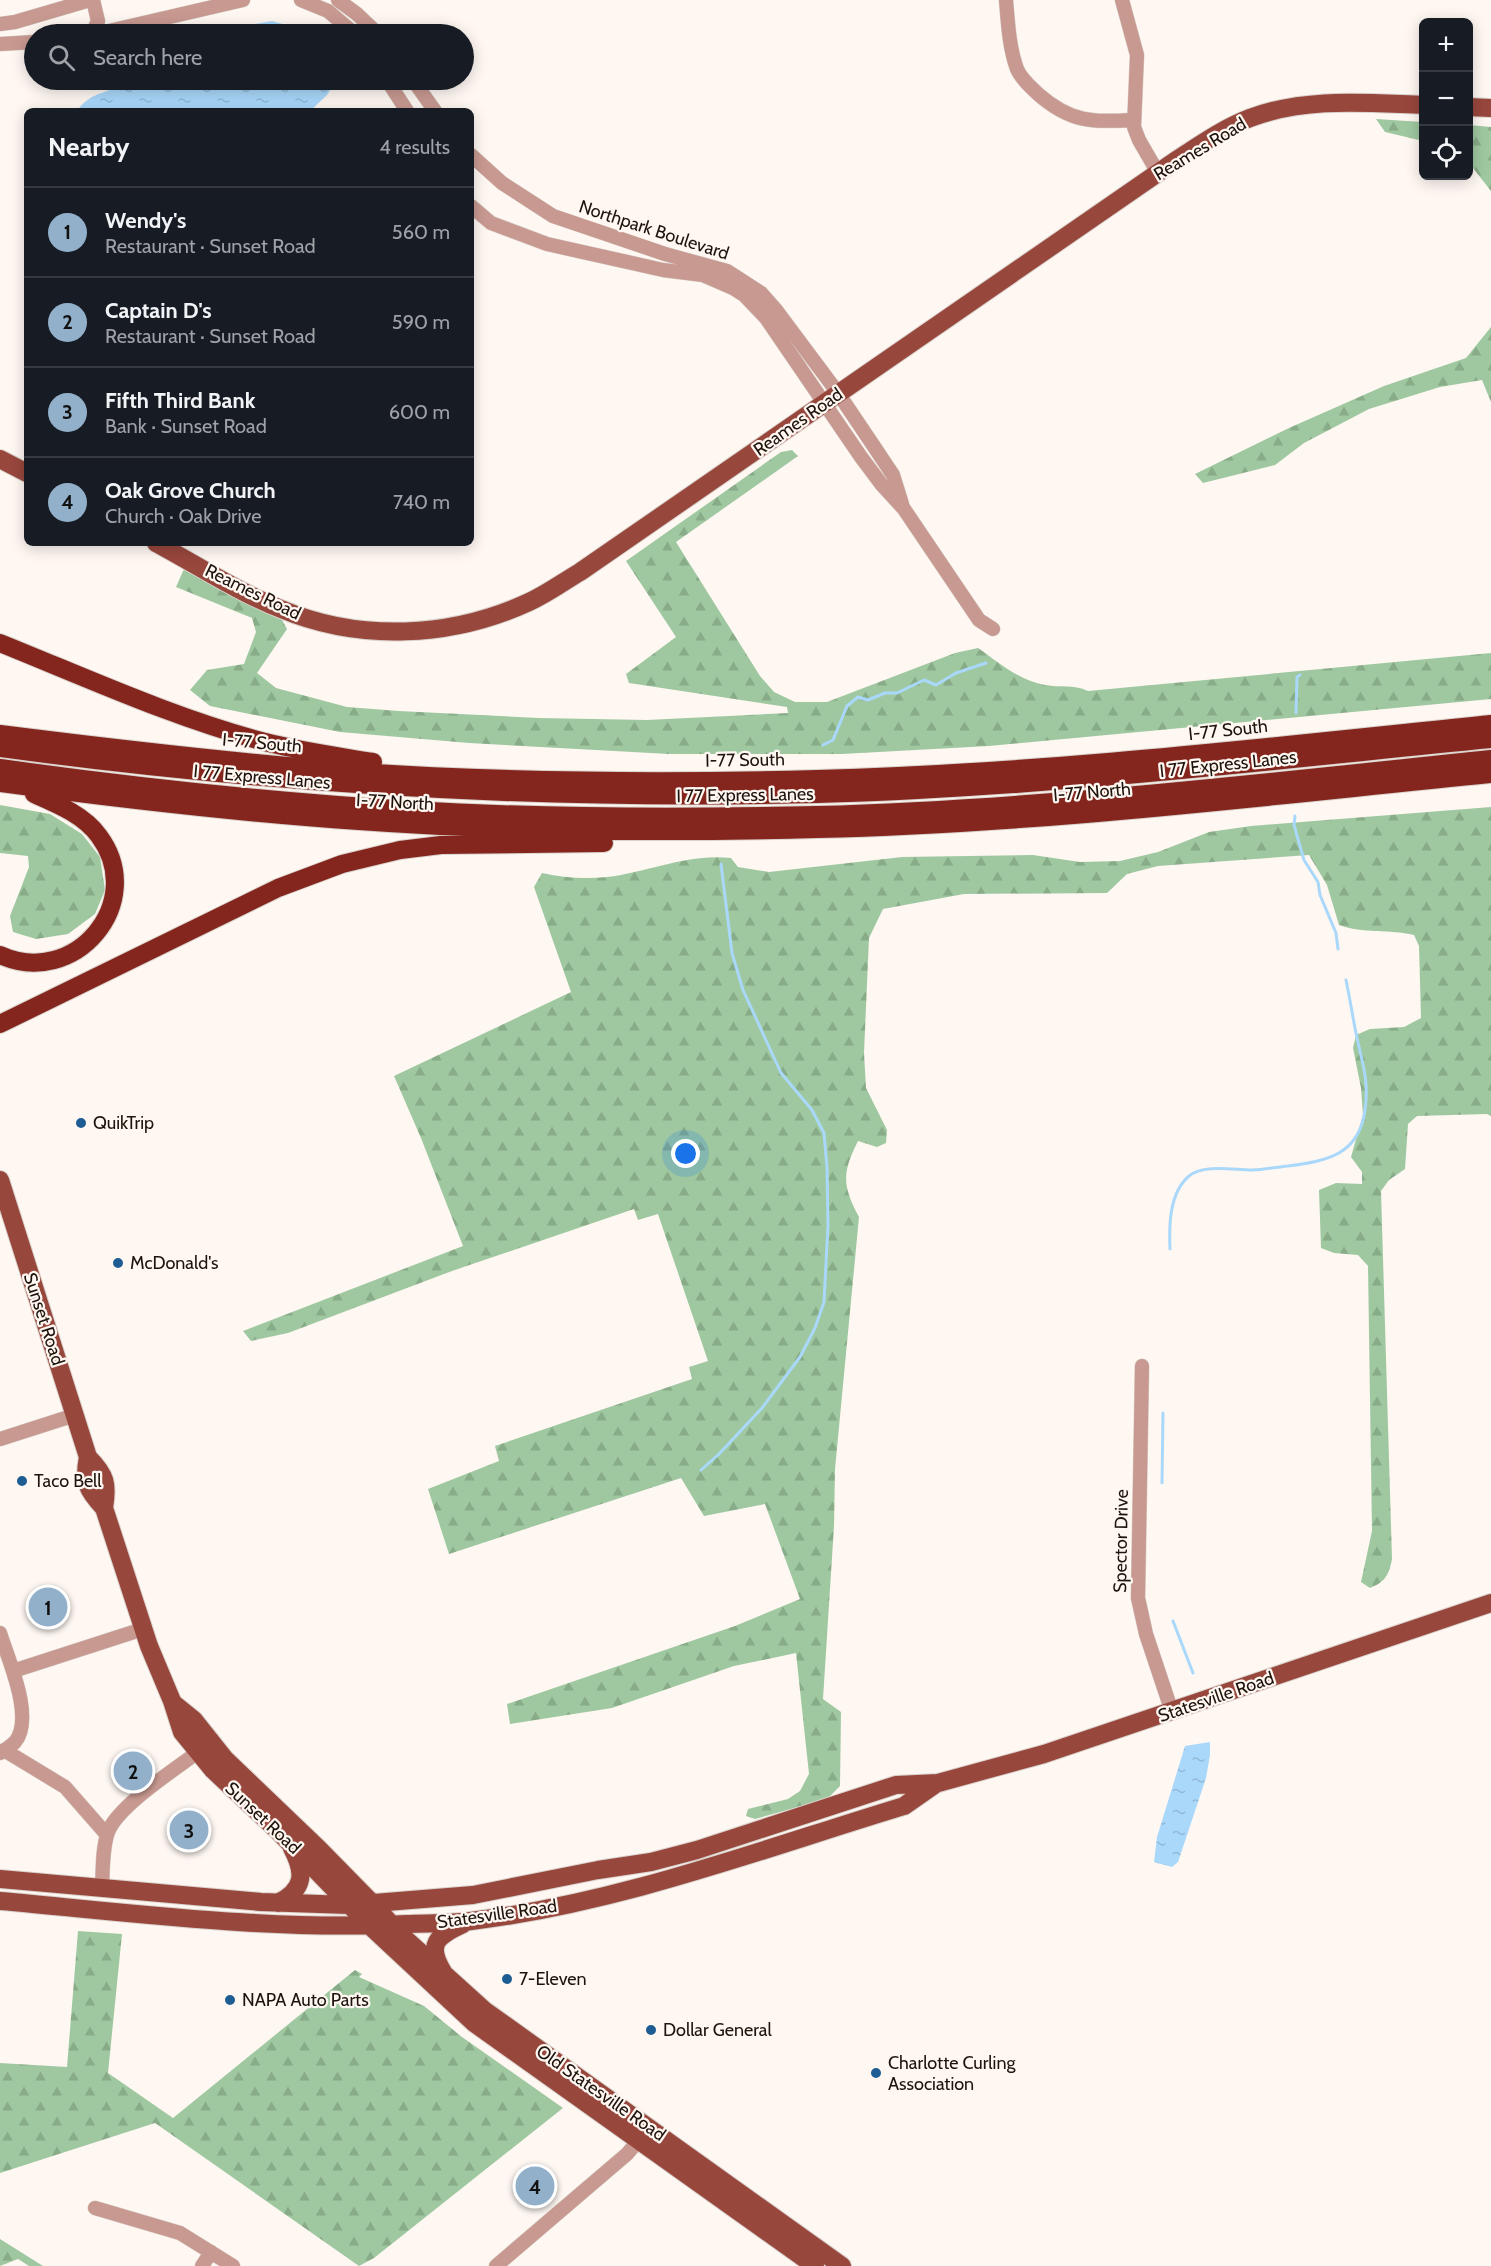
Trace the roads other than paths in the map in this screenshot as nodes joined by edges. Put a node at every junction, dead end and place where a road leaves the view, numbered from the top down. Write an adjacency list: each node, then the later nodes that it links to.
1 (92, 0): 7 (street); 8 (street)
2 (243, 0): 9 (street)
3 (301, 0): 10 (street)
4 (338, 0): 11 (street)
5 (1006, 0): 21 (street)
6 (1122, 0): 21 (street)
7 (0, 24)
8 (97, 24)
9 (138, 24)
10 (343, 24)
11 (368, 24)
12 (24, 43): 13 (street)
13 (0, 44)
14 (393, 90): 18 (street)
15 (420, 90): 19 (street)
16 (1419, 105): 23 (main road, Reames Road)
17 (1473, 107): 20 (main road)
18 (405, 108)
19 (433, 108)
20 (1491, 108)
21 (1134, 120): 23 (street)
22 (474, 158): 25 (street, Northpark Boulevard)
23 (1158, 173): 25 (main road, Reames Road)
24 (474, 209): 25 (street, Northpark Boulevard)
25 (832, 398): 28 (main road, Reames Road); 29 (street, Northpark Boulevard)
26 (0, 459): 27 (main road)
27 (24, 471)
28 (162, 546)
29 (993, 628)
30 (0, 643): 38 (highway)
31 (1491, 724): 38 (highway, I-77 South)
32 (0, 734): 38 (highway, I-77 South)
33 (1491, 739): 34 (highway, I 77 Express Lanes)
34 (0, 748)
35 (1491, 759): 36 (highway, I 77 Express Lanes)
36 (0, 768)
37 (1491, 774): 40 (highway, I-77 North)
38 (463, 777)
39 (5, 784): 40 (highway, I-77 North); 41 (highway)
40 (681, 831): 42 (highway)
41 (0, 955)
42 (7, 1020): 43 (highway)
43 (0, 1035)
44 (0, 1180): 46 (main road, Sunset Road)
45 (1142, 1366): 53 (street, Spector Drive)
46 (75, 1415): 47 (street); 49 (main road, Sunset Road)
47 (0, 1439)
48 (1491, 1603): 53 (main road, Statesville Road)
49 (143, 1629): 51 (street); 52 (main road, Sunset Road)
50 (0, 1634): 51 (street)
51 (12, 1671): 54 (street)
52 (172, 1701): 55 (main road, Sunset Road); 65 (main road, Sunset Road)
53 (1172, 1712): 56 (main road, Statesville Road)
54 (2, 1752): 57 (street)
55 (198, 1752): 57 (street); 58 (main road, Sunset Road)
56 (938, 1783): 59 (main road, Statesville Road); 60 (main road, Statesville Road)
57 (107, 1835): 62 (street)
58 (289, 1841): 64 (main road); 66 (main road, Sunset Road)
59 (697, 1850): 60 (main road); 65 (main road, Statesville Road)
60 (702, 1869): 67 (main road, Statesville Road)
61 (0, 1879): 62 (main road, Statesville Road)
62 (102, 1888): 64 (main road, Statesville Road)
63 (0, 1901): 69 (main road, Statesville Road)
64 (278, 1903): 66 (main road, Statesville Road)
65 (373, 1904): 66 (main road, Statesville Road); 68 (main road, Old Statesville Road)
66 (349, 1905): 69 (main road, Sunset Road)
67 (469, 1922): 68 (main road, Statesville Road); 70 (main road)
68 (391, 1925): 69 (main road, Statesville Road); 70 (main road, Old Statesville Road)
69 (370, 1926): 71 (main road, Old Statesville Road)
70 (446, 1976): 71 (main road, Old Statesville Road)
71 (644, 2134): 74 (main road, Old Statesville Road); 77 (street); 78 (main road, Old Statesville Road)
72 (95, 2208): 73 (street)
73 (211, 2252): 75 (street); 76 (street)
74 (806, 2263)
75 (202, 2266)
76 (233, 2266)
77 (496, 2266)
78 (842, 2266)

